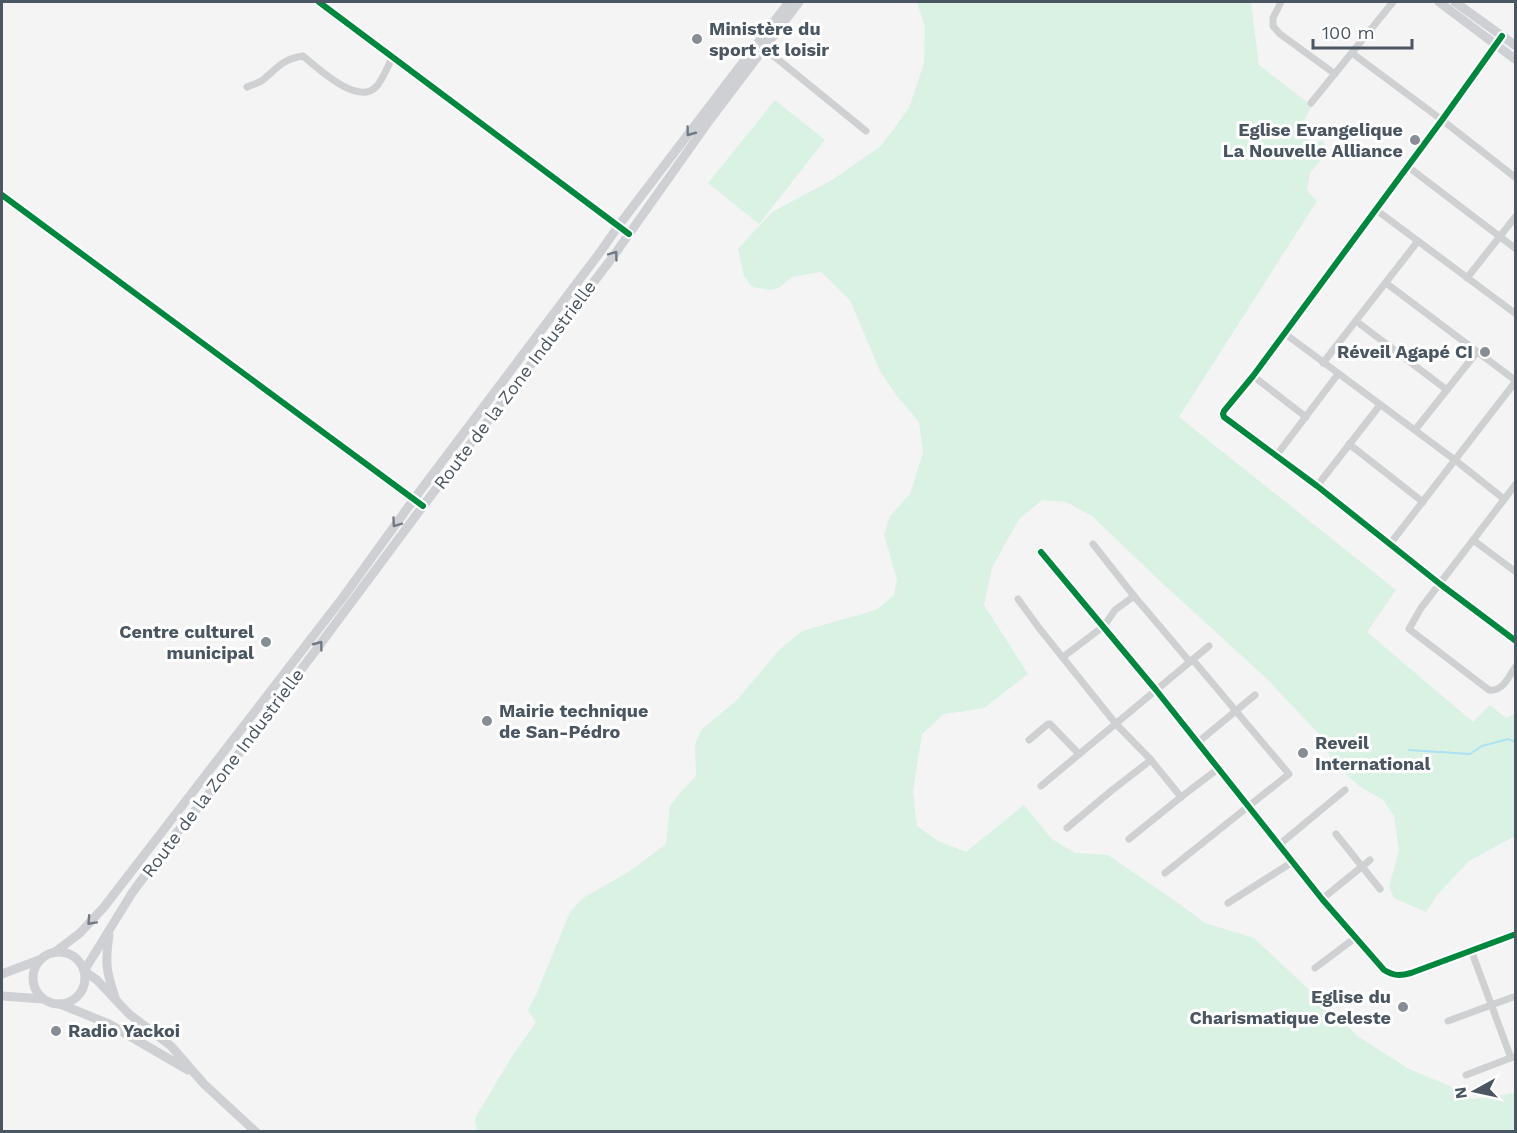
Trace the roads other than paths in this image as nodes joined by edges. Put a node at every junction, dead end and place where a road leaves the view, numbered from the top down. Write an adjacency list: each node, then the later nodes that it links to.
1 (319, 2): 13 (street)
2 (789, 2): 25 (main road, Route de la Zone Industrielle, one-way to 25)
3 (799, 2): 11 (main road, Route de la Zone Industrielle)
4 (1281, 2): 15 (street)
5 (1393, 2): 12 (street)
6 (1439, 2): 9 (main road)
7 (1455, 2): 8 (main road)
8 (1502, 36): 9 (street); 10 (main road)
9 (1495, 44): 14 (main road); 18 (street)
10 (1515, 46)
11 (764, 48): 19 (street); 26 (main road, Route de la Zone Industrielle)
12 (1352, 53): 15 (street); 18 (street)
13 (392, 58): 16 (street); 25 (street)
14 (1515, 60)
15 (1335, 74): 17 (street)
16 (247, 87)
17 (1311, 103)
18 (1442, 120): 20 (street); 21 (street)
19 (867, 131)
20 (1407, 166): 23 (street); 27 (street)
21 (1515, 178)
22 (2, 195): 49 (street)
23 (1375, 209): 28 (street); 34 (street)
24 (1515, 216): 27 (street)
25 (618, 225): 26 (street); 49 (main road, Route de la Zone Industrielle)
26 (629, 234): 52 (main road, Route de la Zone Industrielle, one-way to 26)
27 (1500, 236): 29 (street); 30 (street)
28 (1418, 241): 30 (street); 31 (street)
29 (1515, 249)
30 (1467, 278): 32 (street)
31 (1386, 283): 33 (street); 35 (street)
32 (1515, 314)
33 (1356, 321): 36 (street); 40 (street)
34 (1284, 333): 36 (street); 38 (street)
35 (1477, 352): 39 (street); 40 (street)
36 (1323, 363): 37 (street)
37 (1338, 374): 41 (street); 42 (street)
38 (1253, 376): 42 (street); 45 (street)
39 (1515, 381): 46 (street)
40 (1447, 390): 43 (street)
41 (1380, 405): 43 (street); 44 (street)
42 (1306, 417): 45 (street)
43 (1415, 430): 46 (street)
44 (1349, 444): 48 (street); 51 (street)
45 (1276, 456): 48 (street)
46 (1455, 460): 50 (street); 51 (street)
47 (1515, 484): 50 (street)
48 (1317, 486): 55 (street)
49 (414, 499): 52 (street); 95 (main road, Route de la Zone Industrielle, one-way to 95)
50 (1504, 499): 53 (street)
51 (1423, 502): 55 (street)
52 (423, 506): 91 (main road, Route de la Zone Industrielle, one-way to 52)
53 (1473, 540): 57 (street); 58 (street)
54 (1093, 544): 59 (street)
55 (1390, 544): 58 (street)
56 (1041, 552): 61 (street)
57 (1515, 572)
58 (1440, 584): 62 (street); 66 (street)
59 (1134, 596): 61 (street); 65 (street)
60 (1018, 599): 64 (street)
61 (1104, 626): 64 (street); 67 (street)
62 (1515, 641)
63 (1209, 646): 65 (street)
64 (1063, 657): 70 (street)
65 (1191, 661): 67 (street); 69 (street)
66 (1515, 666)
67 (1156, 690): 70 (street); 72 (street)
68 (1255, 695): 69 (street)
69 (1235, 710): 72 (street); 79 (street)
70 (1116, 724): 73 (street); 74 (street)
71 (1029, 740): 73 (street)
72 (1197, 743): 75 (street)
73 (1079, 754): 76 (street)
74 (1151, 760): 78 (street); 80 (street)
75 (1219, 768): 78 (street); 79 (street)
76 (1041, 786)
77 (1345, 790): 83 (street)
78 (1181, 797): 82 (street)
79 (1249, 806): 83 (street); 87 (street)
80 (1066, 828)
81 (1336, 834): 86 (street)
82 (1129, 839)
83 (1280, 844): 85 (street)
84 (1370, 860): 86 (street)
85 (1294, 861): 89 (street); 90 (street)
86 (1362, 867): 88 (street); 89 (street)
87 (1165, 873)
88 (1380, 889)
89 (1322, 899): 93 (street)
90 (1228, 903)
91 (111, 926): 98 (main road, Route de la Zone Industrielle); 103 (main road)
92 (1515, 934): 94 (street)
93 (1355, 938): 94 (street); 97 (street)
94 (1471, 950): 105 (street)
95 (55, 952): 96 (main road); 98 (main road)
96 (39, 960): 99 (main road); 102 (main road)
97 (1315, 968)
98 (84, 971): 103 (main road); 104 (main road)
99 (2, 974)
100 (2, 996): 102 (main road)
101 (1515, 996): 105 (street)
102 (42, 999): 104 (main road)
103 (117, 1002): 108 (main road)
104 (60, 1004): 108 (main road)
105 (1492, 1005): 106 (street); 107 (street)
106 (1448, 1020)
107 (1513, 1057): 109 (street)
108 (193, 1073): 110 (main road)
109 (1466, 1075)
110 (256, 1131)

